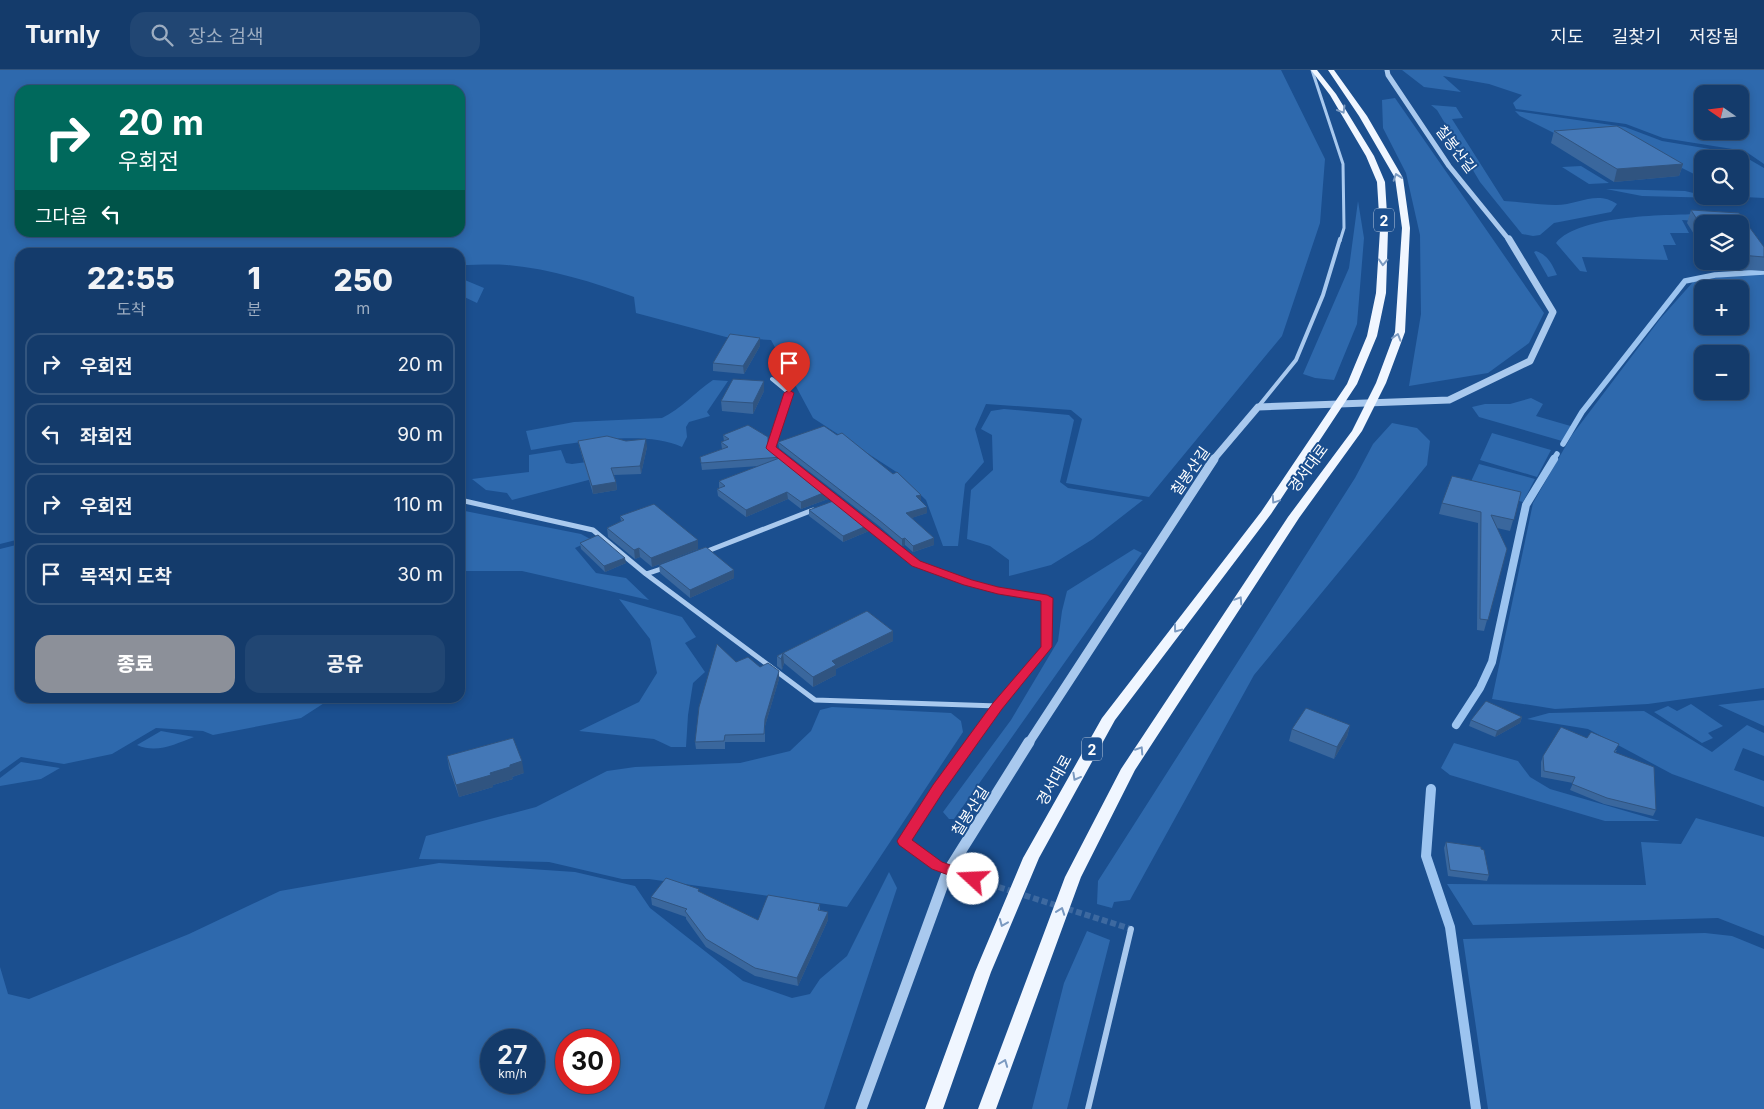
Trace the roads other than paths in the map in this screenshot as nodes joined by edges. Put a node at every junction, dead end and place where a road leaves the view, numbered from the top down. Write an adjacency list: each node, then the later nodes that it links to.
1 (1313, 70): 5 (street); 22 (main road, 경서대로 / 2, one-way to 22)
2 (1331, 70): 23 (main road, 경서대로 / 2, one-way to 2)
3 (1387, 70): 5 (street, 칠봉산길)
4 (772, 379): 6 (street)
5 (1258, 408): 18 (street, 칠봉산길)
6 (778, 453)
7 (822, 488): 8 (street)
8 (837, 500): 10 (street); 11 (street)
9 (465, 501): 16 (street)
10 (828, 504)
11 (844, 506)
12 (819, 508): 14 (street)
13 (858, 517): 17 (street)
14 (701, 554)
15 (673, 564): 16 (street)
16 (646, 574): 17 (street)
17 (998, 706): 18 (street)
18 (949, 870): 19 (street); 21 (street, 칠봉산길)
19 (973, 879)
20 (1131, 929): 24 (street)
21 (861, 1109)
22 (934, 1109)
23 (987, 1109)
24 (1088, 1109)

